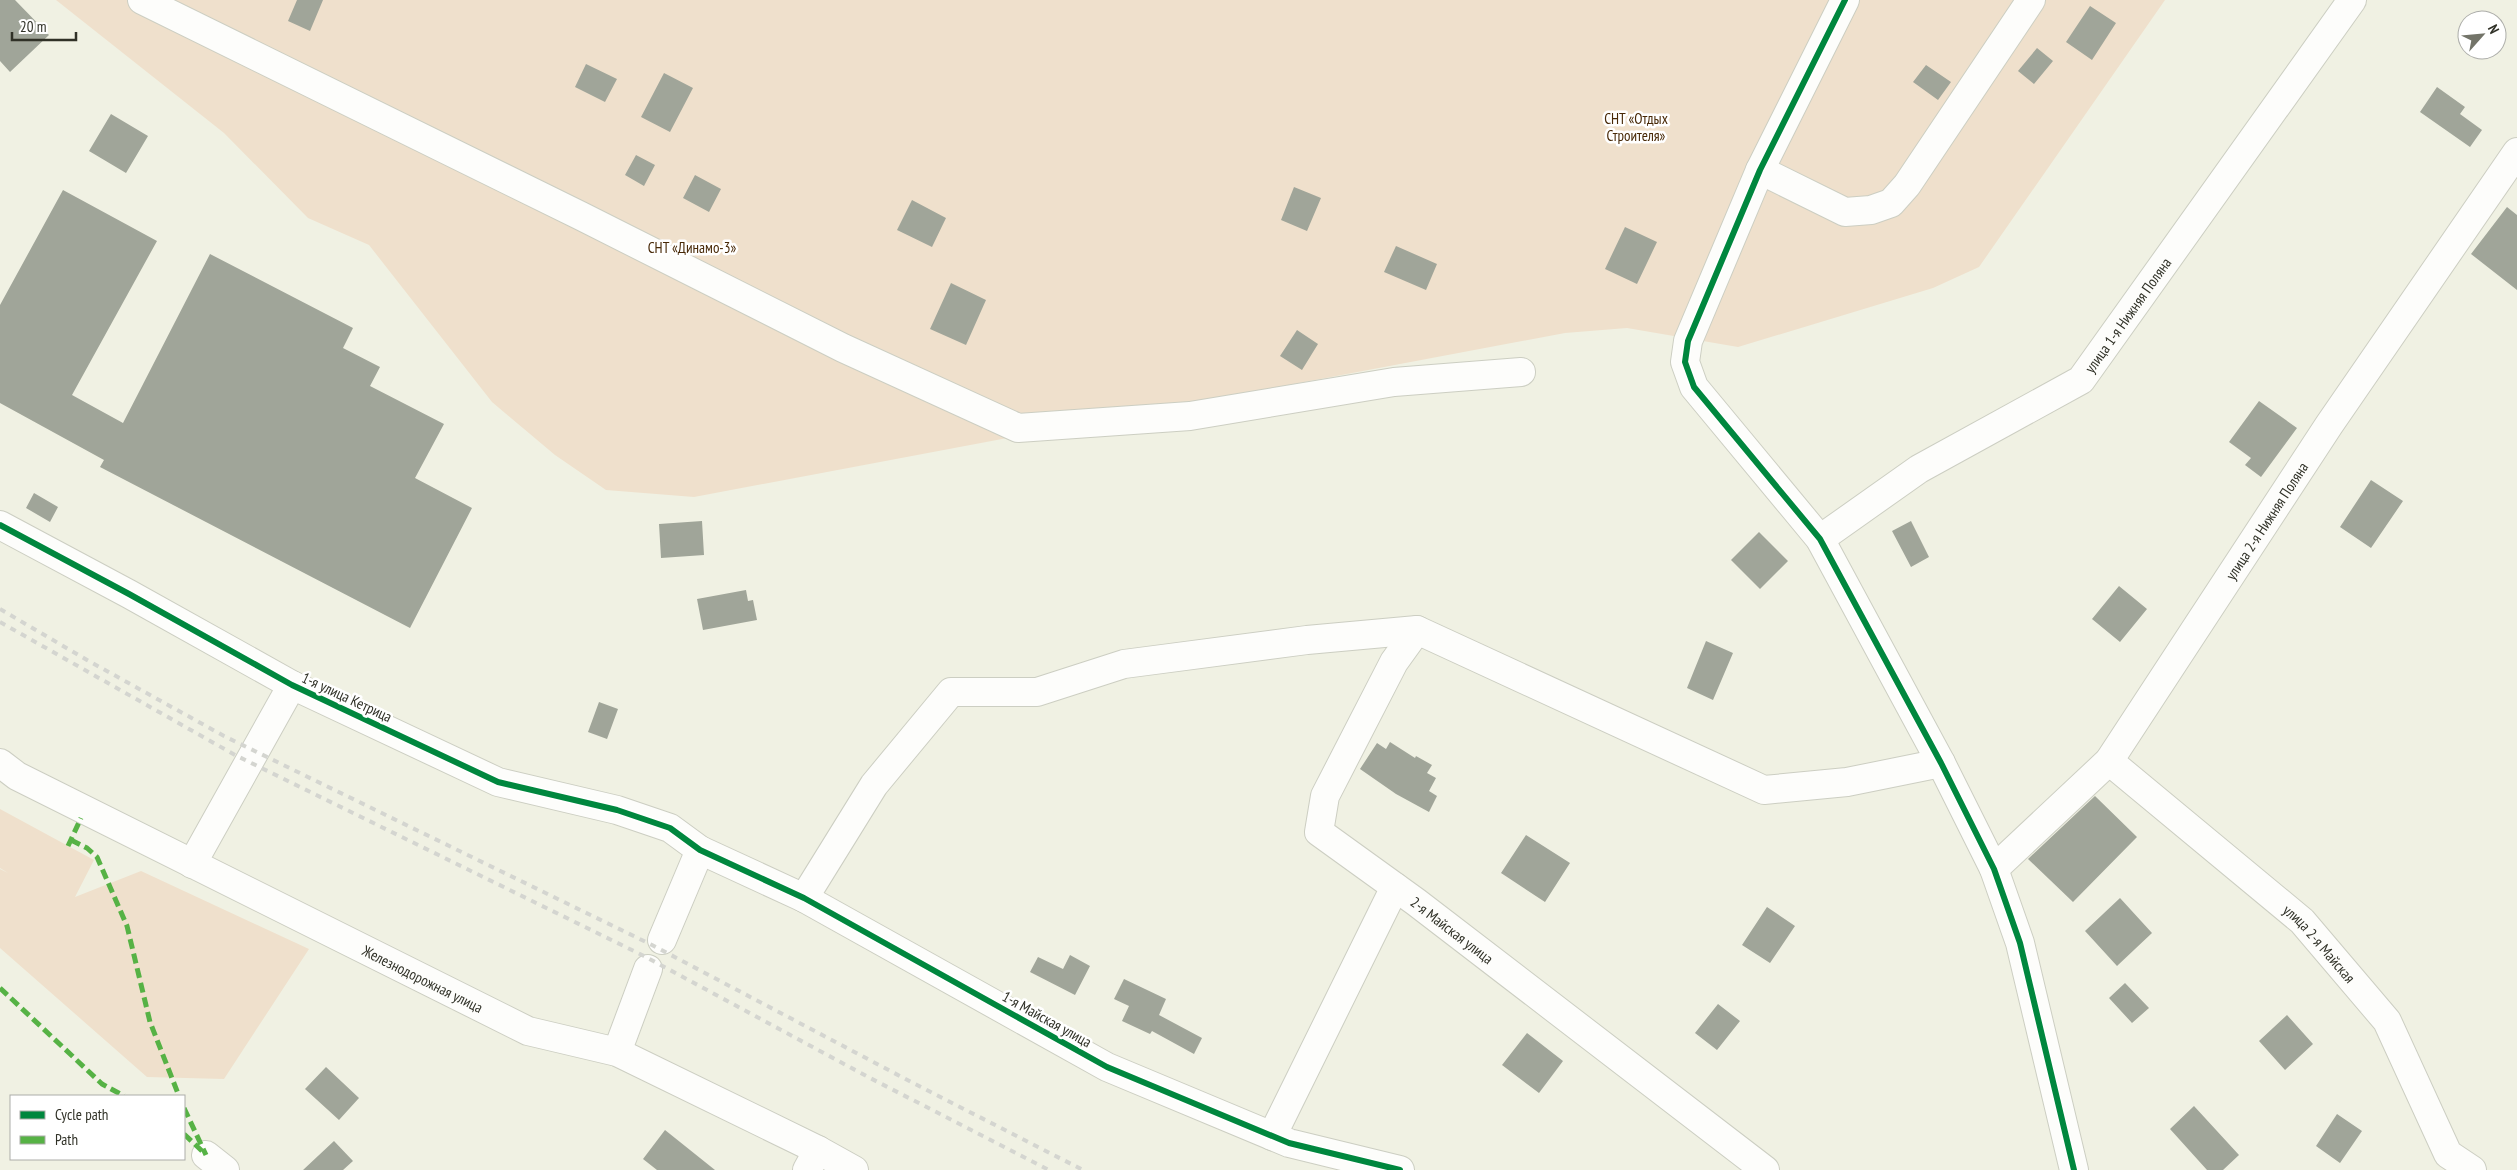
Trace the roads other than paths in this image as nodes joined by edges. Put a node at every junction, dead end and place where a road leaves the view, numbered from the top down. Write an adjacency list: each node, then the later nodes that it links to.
1 (142, 0): 7 (street)
2 (1845, 0): 6 (street)
3 (2031, 0): 6 (street)
4 (2352, 0): 9 (street, улица 1-я Нижняя Поляна)
5 (2517, 152): 12 (street, улица 2-я Нижняя Поляна)
6 (1760, 170): 9 (street)
7 (1521, 372)
8 (0, 526): 11 (street, 1-я улица Кетрица)
9 (1820, 538): 14 (street)
10 (1417, 630): 14 (street); 18 (street, 2-я Майская улица); 19 (street)
11 (292, 685): 15 (street, 1-я улица Кетрица); 16 (street)
12 (2109, 761): 17 (street, улица 2-я Нижняя Поляна); 29 (street, улица 2-я Майская)
13 (0, 763): 16 (street, Железнодорожная улица)
14 (1941, 763): 17 (street)
15 (700, 850): 19 (street, 1-я Майская улица); 20 (street)
16 (192, 864): 22 (street, Железнодорожная улица)
17 (1994, 869): 28 (street)
18 (1395, 887): 23 (street); 27 (street, 2-я Майская улица)
19 (804, 898): 23 (street, 1-я Майская улица)
20 (662, 940)
21 (648, 969): 22 (street)
22 (617, 1052): 24 (street, Железнодорожная улица)
23 (1272, 1136): 26 (street, 1-я Майская улица)
24 (812, 1160): 25 (street, Железнодорожная улица)
25 (854, 1170)
26 (1400, 1170)
27 (1764, 1170)
28 (2074, 1170)
29 (2472, 1170)

